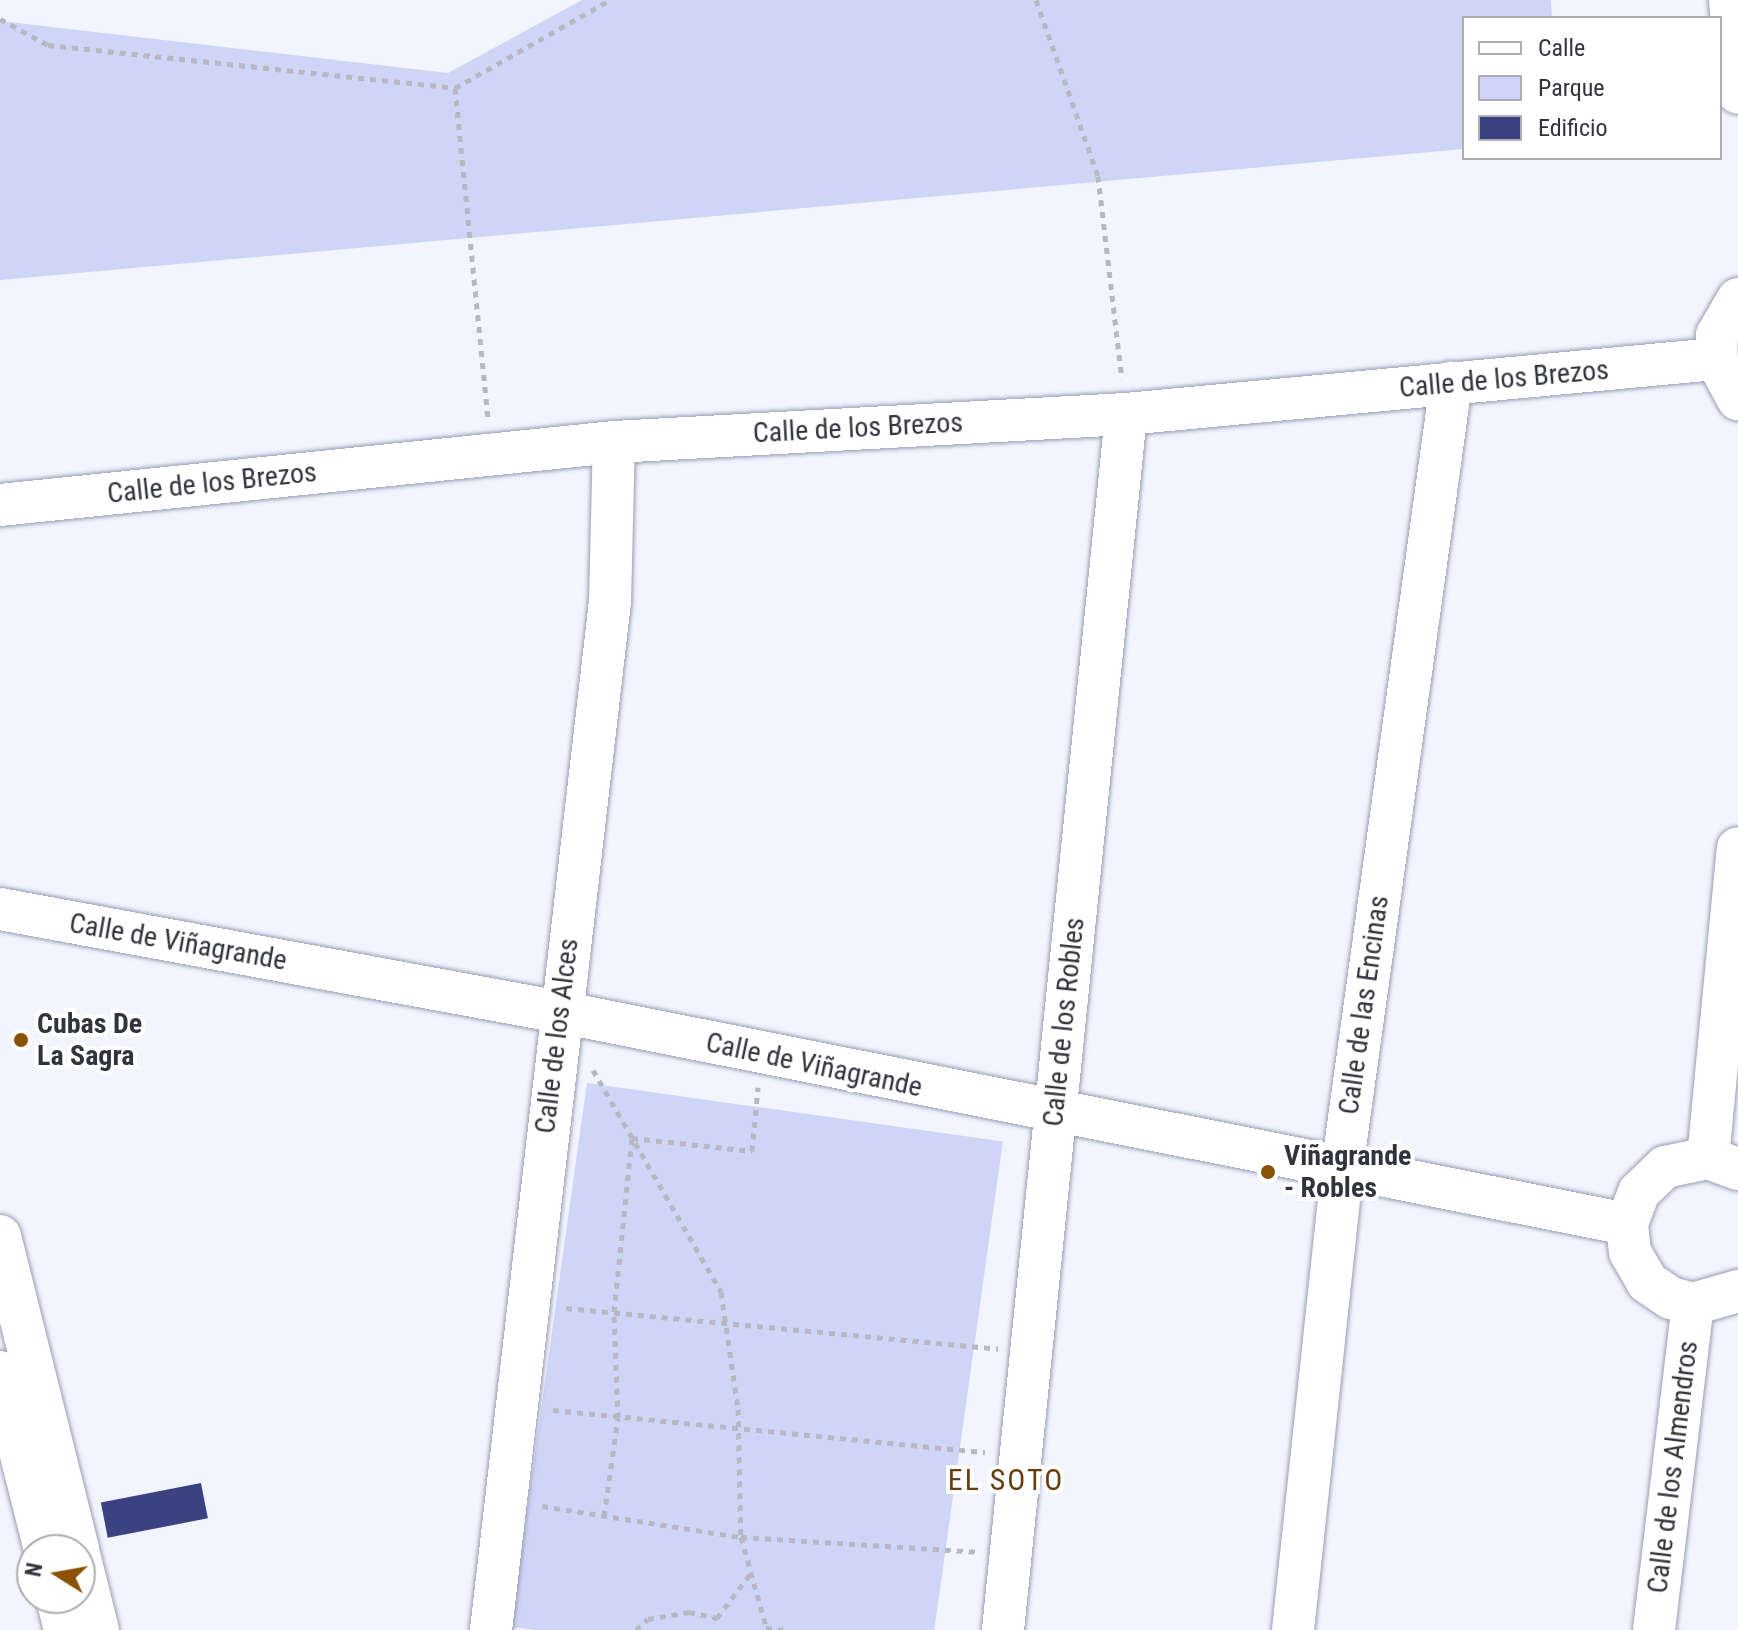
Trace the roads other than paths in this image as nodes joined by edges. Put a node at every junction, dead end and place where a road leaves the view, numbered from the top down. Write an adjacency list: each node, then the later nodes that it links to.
1 (1730, 0): 2 (street)
2 (1738, 93)
3 (1738, 299): 4 (street)
4 (1716, 359): 5 (street, Calle de los Brezos); 6 (street)
5 (1451, 383): 7 (street, Calle de los Brezos); 15 (street, Calle de las Encinas)
6 (1738, 399)
7 (1126, 414): 8 (street, Calle de los Brezos); 13 (street, Calle de los Robles)
8 (614, 442): 9 (street, Calle de los Brezos); 12 (street, Calle de los Alces)
9 (0, 505)
10 (1738, 848): 14 (street)
11 (0, 909): 12 (street, Calle de Viñagrande)
12 (560, 1012): 13 (street, Calle de Viñagrande); 23 (street, Calle de los Alces)
13 (1054, 1115): 15 (street, Calle de Viñagrande); 24 (street, Calle de los Robles)
14 (1730, 1165): 16 (street)
15 (1342, 1169): 16 (street, Calle de Viñagrande); 25 (street, Calle de las Encinas)
16 (1627, 1224): 19 (street)
17 (0, 1236): 22 (street)
18 (1738, 1291): 19 (street)
19 (1693, 1304): 26 (street, Calle de los Almendros)
20 (0, 1372): 21 (street)
21 (41, 1534)
22 (74, 1534)
23 (491, 1630)
24 (1003, 1630)
25 (1293, 1630)
26 (1654, 1630)

